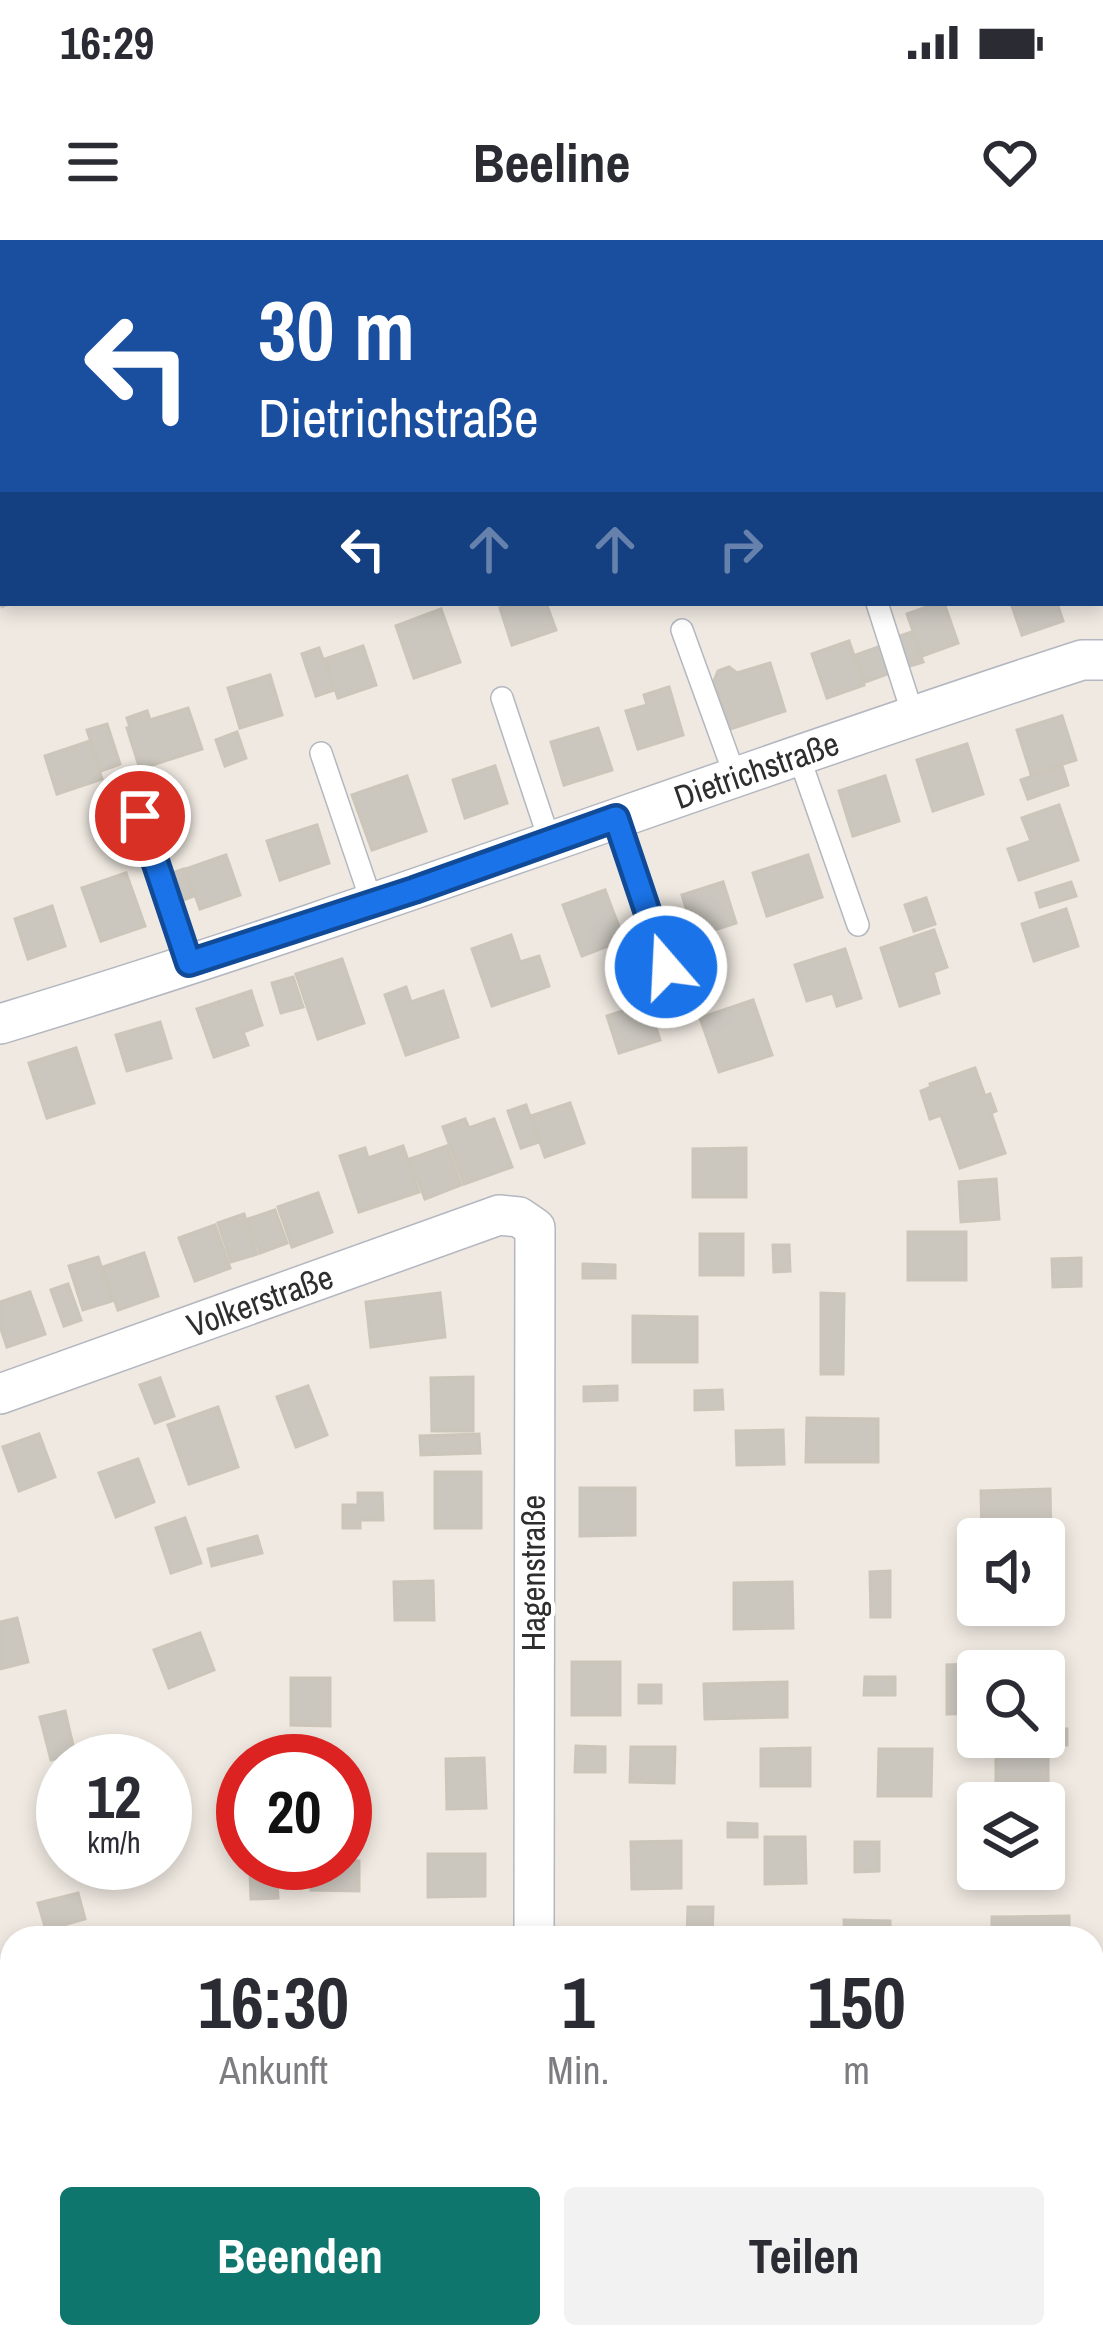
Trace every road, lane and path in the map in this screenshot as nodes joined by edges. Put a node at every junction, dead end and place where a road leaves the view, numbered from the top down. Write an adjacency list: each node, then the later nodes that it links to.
1 (878, 606): 5 (lane)
2 (682, 630): 8 (lane)
3 (1103, 660): 5 (street, Dietrichstraße)
4 (502, 698): 11 (lane)
5 (913, 715): 7 (street, Dietrichstraße)
6 (321, 754): 12 (lane)
7 (798, 754): 8 (street, Dietrichstraße); 13 (lane)
8 (735, 776): 10 (street, Dietrichstraße)
9 (140, 816): 14 (lane)
10 (616, 818): 11 (street, Dietrichstraße); 15 (lane)
11 (550, 842): 12 (street, Dietrichstraße)
12 (372, 904): 14 (street, Dietrichstraße)
13 (858, 925)
14 (189, 963): 16 (street, Dietrichstraße)
15 (666, 967)
16 (2, 1016)
17 (519, 1217): 18 (street, Volkerstraße); 19 (street, Hagenstraße)
18 (0, 1394)
19 (534, 1926)

